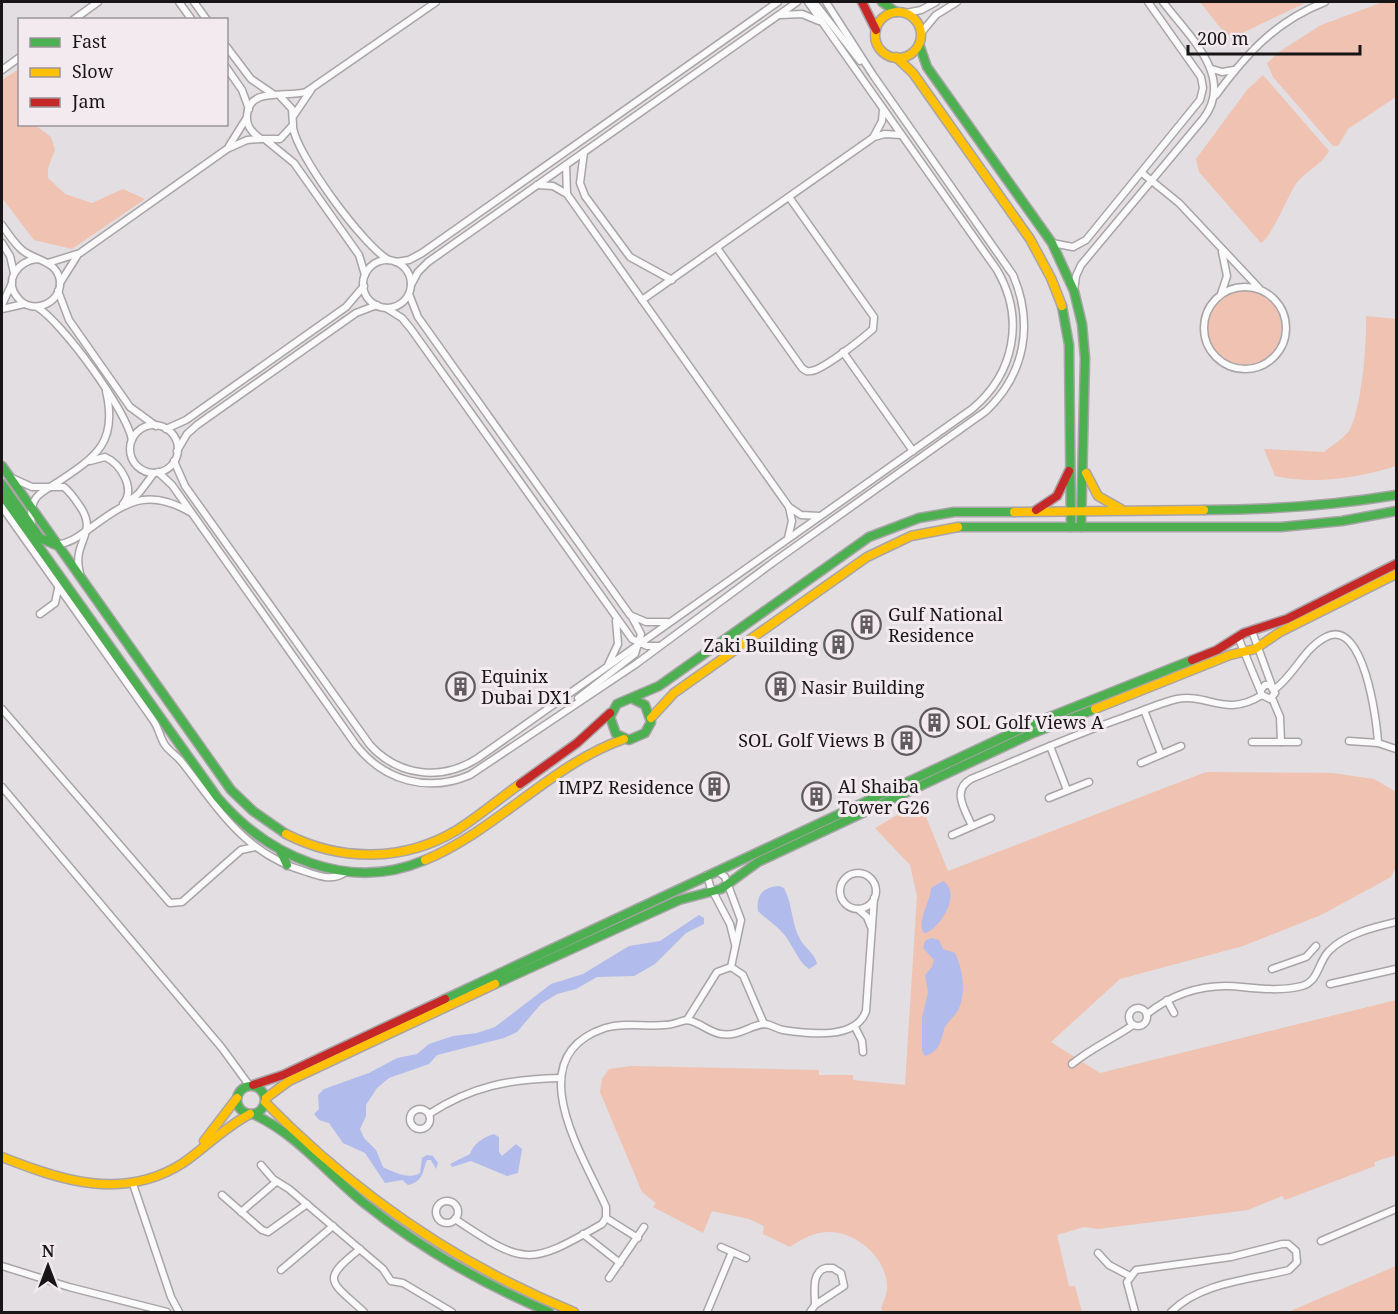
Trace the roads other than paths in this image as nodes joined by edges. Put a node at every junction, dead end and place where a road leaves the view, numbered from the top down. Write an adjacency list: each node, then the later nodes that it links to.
1 (98, 2): 20 (street)
2 (179, 2): 21 (street)
3 (194, 2): 22 (street)
4 (436, 2): 35 (street)
5 (797, 2): 19 (street)
6 (808, 2): 23 (street)
7 (814, 2): 34 (street)
8 (826, 2): 34 (street)
9 (862, 2): 24 (street)
10 (882, 2): 17 (street)
11 (936, 2): 18 (street)
12 (957, 2): 25 (street)
13 (1148, 2): 48 (street)
14 (1163, 2): 30 (street)
15 (1325, 2): 31 (street)
16 (775, 3): 60 (street)
17 (896, 12): 18 (street); 24 (street)
18 (906, 13): 25 (street)
19 (777, 16): 23 (street); 46 (street)
20 (76, 18)
21 (191, 18)
22 (206, 18)
23 (822, 23): 38 (street)
24 (876, 30): 28 (street)
25 (921, 33): 26 (street)
26 (919, 44): 28 (street); 55 (street)
27 (228, 49): 36 (street)
28 (896, 57): 91 (street)
29 (18, 58): 32 (street)
30 (1212, 69): 31 (street); 37 (street)
31 (1235, 69): 37 (street)
32 (2, 70)
33 (228, 70): 39 (street)
34 (873, 75): 129 (street)
35 (313, 87): 36 (street); 40 (street)
36 (277, 95): 39 (street); 40 (street)
37 (1214, 98): 49 (street)
38 (883, 109): 42 (street); 43 (street)
39 (248, 112): 44 (street); 45 (street)
40 (294, 116): 41 (street)
41 (293, 125): 44 (street); 60 (street)
42 (902, 136): 43 (street); 86 (street)
43 (874, 137): 52 (street)
44 (264, 140): 45 (street); 63 (street)
45 (227, 149): 58 (street)
46 (584, 152): 47 (street); 64 (street)
47 (566, 165): 50 (street); 51 (street)
48 (1142, 173): 49 (street); 55 (street)
49 (1152, 180): 56 (street); 71 (street)
50 (536, 185): 51 (street); 67 (street)
51 (567, 194): 74 (street)
52 (789, 197): 57 (street); 80 (street)
53 (2, 225): 59 (street)
54 (2, 243): 62 (street)
55 (1052, 243): 71 (street)
56 (1217, 243): 69 (street); 73 (street)
57 (717, 248): 64 (street); 80 (street)
58 (80, 253): 61 (street); 66 (street)
59 (38, 259): 61 (street); 62 (street)
60 (392, 261): 63 (street); 67 (street)
61 (48, 262): 66 (street)
62 (14, 274): 65 (street)
63 (365, 275): 68 (street)
64 (672, 280): 74 (street)
65 (12, 282): 75 (street); 77 (street)
66 (60, 283): 70 (street)
67 (411, 285): 72 (street)
68 (364, 286): 76 (street); 83 (street)
69 (1260, 290): 73 (street); 73 (street)
70 (58, 291): 78 (street); 82 (street)
71 (1074, 291): 88 (street)
72 (409, 294): 79 (street); 123 (street)
73 (1220, 294)
74 (642, 300): 100 (street)
75 (25, 304): 77 (street); 78 (street)
76 (377, 305): 79 (street); 85 (street)
77 (2, 307)
78 (36, 307): 81 (street)
79 (386, 308): 124 (street)
80 (843, 351): 86 (street)
81 (106, 391): 84 (street); 89 (street)
82 (156, 426): 83 (street); 84 (street)
83 (166, 429): 85 (street)
84 (132, 440): 92 (street)
85 (177, 451): 87 (street)
86 (913, 451): 108 (street)
87 (174, 461): 92 (street); 132 (street)
88 (1084, 462): 102 (street); 105 (street)
89 (86, 463): 95 (street); 98 (street)
90 (2, 466): 93 (street)
91 (1071, 468): 103 (street); 104 (street)
92 (156, 473): 98 (street); 106 (street)
93 (9, 476): 95 (street); 101 (street)
94 (2, 484): 109 (street)
95 (53, 485): 101 (street); 112 (street)
96 (2, 495): 113 (street)
97 (1396, 495): 102 (street)
98 (121, 506): 106 (street); 112 (street)
99 (2, 507): 119 (street)
100 (789, 507): 108 (street); 114 (street)
101 (32, 510): 109 (street); 115 (street)
102 (1127, 511): 105 (street)
103 (1034, 512): 104 (street); 139 (street)
104 (1071, 512): 105 (street); 110 (street)
105 (1082, 512): 111 (street)
106 (192, 513): 143 (street)
107 (1391, 515): 111 (street)
108 (820, 516): 114 (street)
109 (32, 526): 113 (street); 115 (street)
110 (1071, 527): 111 (street); 144 (street)
111 (1081, 527)
112 (87, 530): 115 (street); 118 (street)
113 (32, 539): 134 (street)
114 (786, 540): 125 (street)
115 (56, 545): 118 (street)
116 (1396, 564): 126 (street)
117 (1396, 574): 130 (street)
118 (84, 585): 142 (street)
119 (58, 588): 120 (street); 121 (street)
120 (55, 603): 121 (street); 122 (street)
121 (70, 604): 134 (street)
122 (40, 614)
123 (630, 615): 125 (street); 128 (street)
124 (615, 618): 128 (street); 132 (street)
125 (671, 621): 128 (street)
126 (1252, 631): 127 (street); 130 (street)
127 (1238, 637): 131 (street); 168 (street)
128 (640, 644): 129 (street); 132 (street); 143 (street)
129 (663, 645): 143 (street)
130 (1258, 647): 131 (street); 133 (street)
131 (1244, 652): 135 (street); 171 (street)
132 (606, 668)
133 (1266, 672): 135 (street); 136 (street)
134 (125, 675): 163 (street); 166 (street)
135 (1256, 677): 137 (street)
136 (1274, 687): 137 (street); 138 (street); 150 (street)
137 (1262, 693): 138 (street); 141 (street)
138 (1272, 698): 148 (street)
139 (633, 699): 142 (street); 144 (street)
140 (2, 709): 165 (street)
141 (1144, 711): 151 (street); 154 (street)
142 (611, 713): 145 (street)
143 (559, 714)
144 (651, 718): 145 (street)
145 (624, 739): 169 (street)
146 (1350, 741): 150 (street)
147 (1252, 742): 148 (street)
148 (1281, 742): 149 (street)
149 (1298, 742)
150 (1378, 743): 153 (street)
151 (1050, 746): 158 (street); 161 (street)
152 (1181, 746): 154 (street)
153 (1396, 749)
154 (1161, 754): 155 (street)
155 (1141, 763)
156 (1089, 782): 158 (street)
157 (2, 787): 197 (street)
158 (1068, 790): 159 (street)
159 (1049, 798)
160 (991, 818): 161 (street)
161 (972, 826): 162 (street)
162 (951, 834)
163 (242, 835): 164 (street); 165 (street)
164 (255, 847): 165 (street); 167 (street)
165 (241, 850)
166 (281, 852): 167 (street); 169 (street)
167 (287, 865): 169 (street)
168 (717, 870): 170 (street); 171 (street)
169 (346, 872)
170 (707, 875): 172 (street); 197 (street)
171 (726, 885): 172 (street); 175 (street)
172 (714, 892): 176 (street); 198 (street)
173 (874, 898): 174 (street); 174 (street); 178 (street)
174 (858, 909): 178 (street)
175 (737, 910): 176 (street); 179 (street)
176 (726, 916): 179 (street)
177 (1396, 922): 182 (street)
178 (872, 928): 193 (street)
179 (735, 945): 183 (street)
180 (1316, 946): 181 (street)
181 (1310, 955): 182 (street); 184 (street)
182 (1322, 962): 187 (street)
183 (731, 967): 190 (street); 191 (street)
184 (1272, 969)
185 (1396, 969): 186 (street)
186 (1330, 984)
187 (1167, 1000): 188 (street); 189 (street)
188 (1174, 1013)
189 (1147, 1014): 192 (street); 192 (street)
190 (687, 1020): 191 (street); 196 (street)
191 (764, 1024): 193 (street)
192 (1133, 1025): 195 (street)
193 (855, 1027): 194 (street)
194 (863, 1052)
195 (1072, 1064)
196 (560, 1078): 203 (street); 213 (street)
197 (251, 1085): 199 (street); 200 (street)
198 (276, 1088): 200 (street); 202 (street)
199 (237, 1098): 201 (street); 204 (street)
200 (265, 1100): 201 (street); 202 (street)
201 (251, 1114): 204 (street); 236 (street)
202 (278, 1114): 237 (street)
203 (429, 1114)
204 (191, 1156): 208 (street)
205 (2, 1157): 208 (street)
206 (261, 1165): 207 (street)
207 (276, 1182): 210 (street); 212 (street)
208 (133, 1184): 230 (street)
209 (222, 1195): 212 (street)
210 (307, 1204): 212 (street); 215 (street)
211 (1396, 1209): 219 (street)
212 (242, 1212)
213 (606, 1218): 217 (street); 218 (street)
214 (455, 1220): 217 (street)
215 (333, 1226): 221 (street); 227 (street)
216 (644, 1227): 218 (street)
217 (584, 1234): 225 (street)
218 (638, 1238): 225 (street)
219 (1321, 1240)
220 (721, 1247): 222 (street)
221 (360, 1250): 234 (street); 235 (street)
222 (732, 1252): 224 (street); 238 (street)
223 (1098, 1253): 228 (street)
224 (746, 1258)
225 (620, 1263): 229 (street)
226 (2, 1266): 232 (street)
227 (281, 1270)
228 (1130, 1275): 240 (street); 241 (street)
229 (609, 1278)
230 (171, 1297): 232 (street); 233 (street)
231 (815, 1305): 231 (street); 239 (street)
232 (165, 1311)
233 (179, 1312)
234 (364, 1312)
235 (452, 1312)
236 (549, 1312)
237 (574, 1312)
238 (707, 1312)
239 (810, 1312)
240 (1135, 1312)
241 (1172, 1312)

